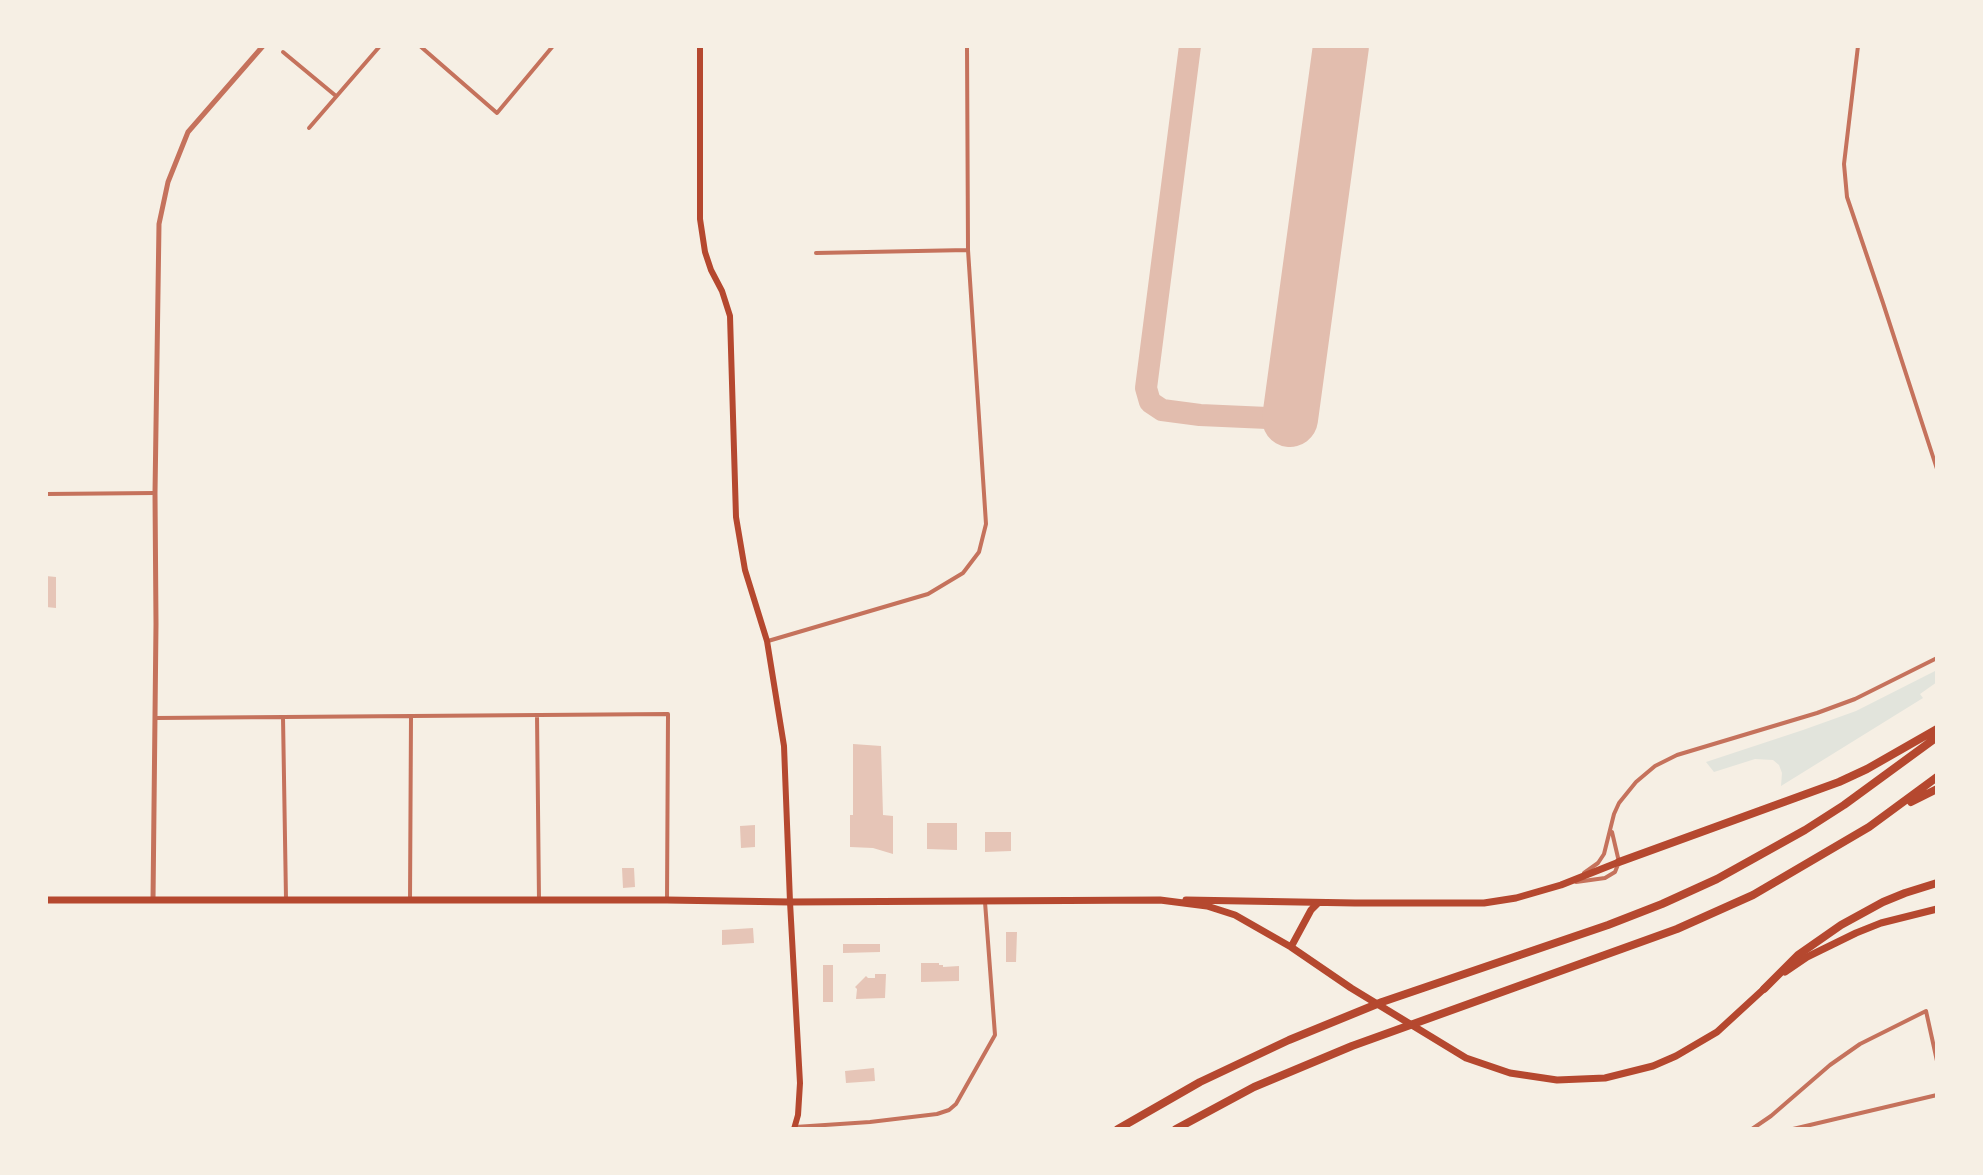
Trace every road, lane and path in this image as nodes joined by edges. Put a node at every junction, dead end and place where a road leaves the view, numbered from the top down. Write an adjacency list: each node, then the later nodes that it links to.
1 (263, 46): 14 (street)
2 (380, 46): 9 (street)
3 (420, 46): 4 (street)
4 (553, 46)
5 (700, 46): 16 (main road)
6 (967, 46): 11 (street)
7 (1858, 46): 13 (street)
8 (283, 52): 9 (street)
9 (336, 96): 10 (street)
10 (309, 128)
11 (968, 250): 12 (street); 16 (street)
12 (816, 253)
13 (1937, 469)
14 (155, 493): 15 (street); 21 (street)
15 (46, 494)
16 (767, 641): 39 (main road)
17 (1937, 658): 27 (street)
18 (537, 715): 19 (street); 33 (street); 34 (street)
19 (411, 716): 20 (street); 38 (street)
20 (283, 717): 21 (street); 37 (street)
21 (155, 718): 36 (street)
22 (1937, 729): 28 (highway)
23 (1937, 737): 48 (highway)
24 (1937, 777): 26 (highway)
25 (1937, 789): 26 (highway)
26 (1869, 827): 49 (highway)
27 (1611, 829): 28 (street); 29 (street)
28 (1619, 862): 29 (main road); 31 (street)
29 (1579, 876): 31 (main road)
30 (1937, 883): 44 (highway)
31 (1561, 885): 41 (main road)
32 (46, 900): 36 (main road)
33 (539, 900): 34 (main road); 38 (main road)
34 (667, 900): 39 (main road)
35 (1160, 900): 40 (main road); 41 (main road); 43 (main road)
36 (153, 901): 37 (main road)
37 (286, 901): 38 (main road)
38 (410, 901)
39 (790, 902): 40 (main road); 47 (main road)
40 (985, 902): 47 (street)
41 (1318, 903): 43 (main road)
42 (1937, 909): 44 (main road)
43 (1291, 947): 44 (main road)
44 (1764, 989)
45 (1937, 1061): 50 (street)
46 (1937, 1095): 51 (street)
47 (795, 1128)
48 (1118, 1129)
49 (1176, 1129)
50 (1752, 1129)
51 (1793, 1129)

